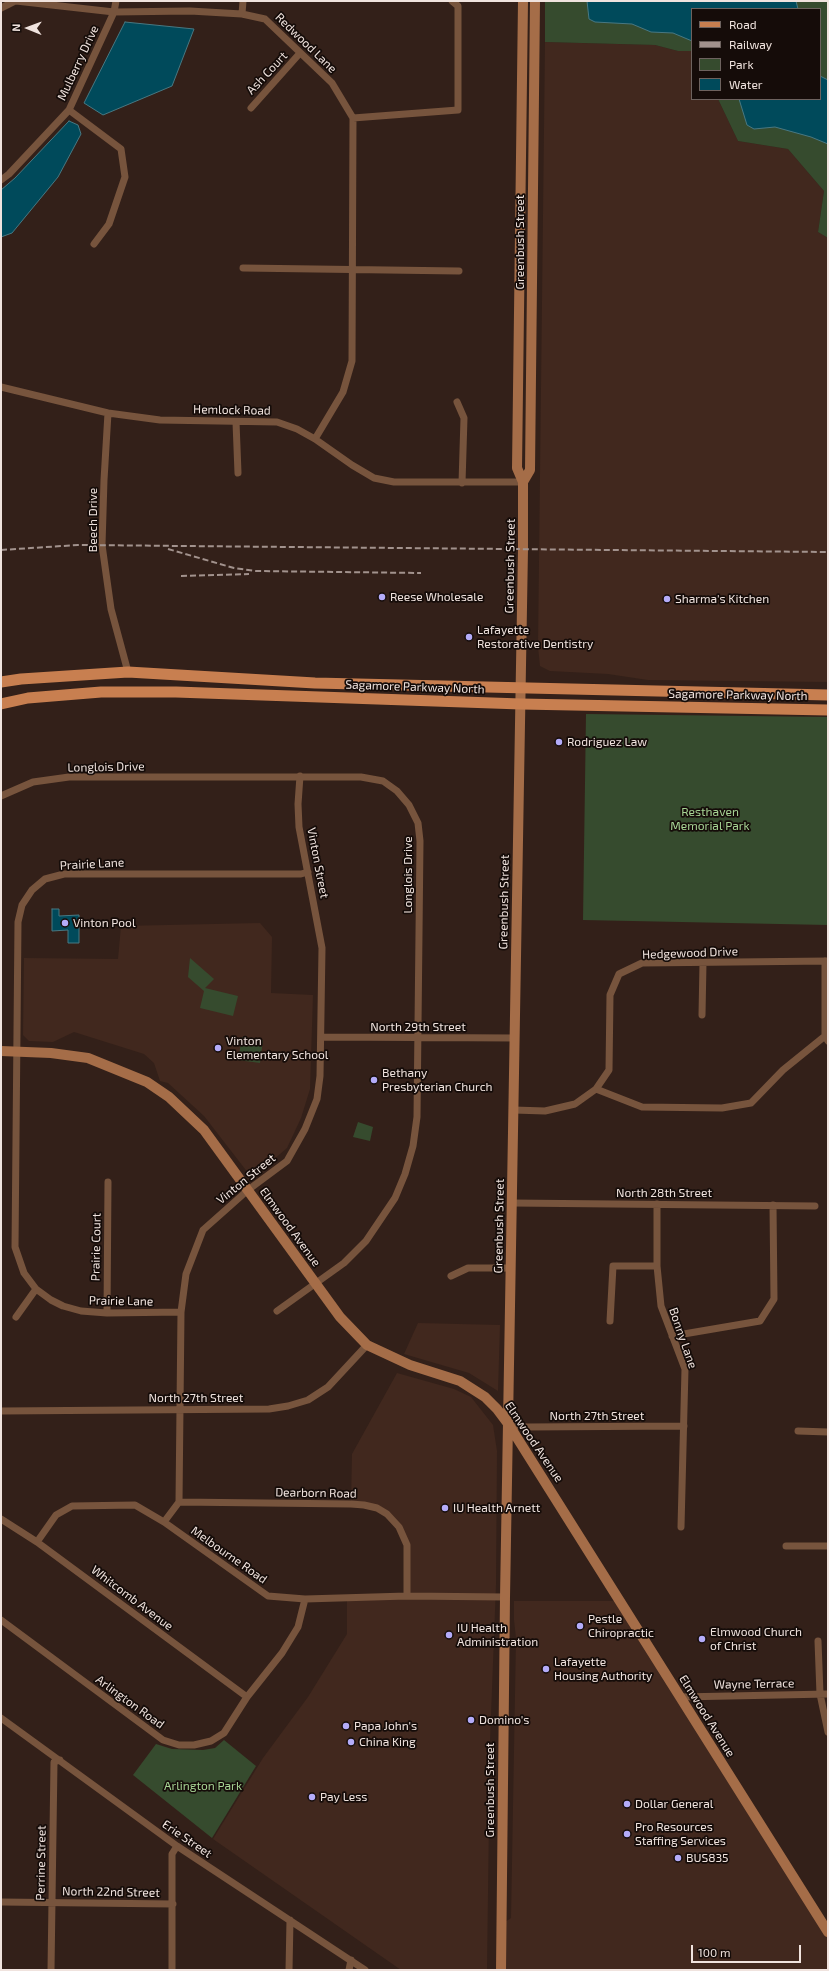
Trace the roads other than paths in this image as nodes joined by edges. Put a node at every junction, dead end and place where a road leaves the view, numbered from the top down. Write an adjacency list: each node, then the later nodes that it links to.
1 (15, 1): 7 (street, Redwood Lane); 8 (street, Redwood Lane)
2 (116, 1): 8 (street, Mulberry Drive)
3 (243, 1): 9 (street)
4 (452, 1): 13 (street)
5 (523, 1): 25 (main road, Greenbush Street)
6 (535, 1): 25 (main road, Greenbush Street)
7 (1, 8)
8 (114, 12): 9 (street, Redwood Lane); 12 (street, Mulberry Drive)
9 (242, 14): 10 (street, Redwood Lane)
10 (300, 53): 11 (street, Ash Court); 13 (street, Redwood Lane)
11 (251, 108)
12 (69, 110): 14 (street, Mulberry Drive); 15 (street)
13 (353, 118): 17 (street)
14 (1, 180)
15 (94, 244)
16 (243, 268): 17 (street)
17 (353, 269): 18 (street); 23 (street)
18 (459, 271)
19 (1, 387): 21 (street, Hemlock Road)
20 (457, 402): 26 (street)
21 (108, 413): 22 (street, Hemlock Road); 27 (street, Beech Drive)
22 (236, 422): 23 (street, Hemlock Road); 24 (street)
23 (315, 439): 26 (street, Hemlock Road)
24 (238, 473)
25 (523, 482): 26 (street, Hemlock Road); 29 (main road, Greenbush Street)
26 (462, 483)
27 (128, 672): 28 (main road, Sagamore Parkway North); 29 (main road, Sagamore Parkway North)
28 (1, 682)
29 (521, 688): 30 (main road, Sagamore Parkway North); 32 (main road, Greenbush Street)
30 (828, 695)
31 (1, 704): 32 (main road, Sagamore Parkway North)
32 (521, 704): 33 (main road, Sagamore Parkway North); 42 (main road, Greenbush Street)
33 (828, 710)
34 (300, 776): 35 (street, Longlois Drive); 36 (street, Vinton Street); 41 (street, Longlois Drive)
35 (1, 796)
36 (308, 872): 40 (street, Vinton Street); 45 (street, Prairie Lane)
37 (827, 961): 38 (street, Hedgewood Drive); 43 (street)
38 (702, 963): 39 (street); 46 (street, Hedgewood Drive)
39 (702, 1015)
40 (320, 1037): 41 (street, North 29th Street); 49 (street, Vinton Street)
41 (418, 1038): 42 (street, North 29th Street); 57 (street, Longlois Drive)
42 (515, 1038): 47 (main road, Greenbush Street)
43 (827, 1039): 46 (street)
44 (1, 1051): 45 (main road, Elmwood Avenue)
45 (16, 1051): 49 (main road, Elmwood Avenue); 58 (street, Prairie Lane)
46 (596, 1089): 47 (street, Hedgewood Drive)
47 (514, 1110): 50 (main road, Greenbush Street)
48 (108, 1182): 61 (street, Prairie Court)
49 (248, 1190): 57 (main road, Elmwood Avenue); 60 (street, Vinton Street)
50 (512, 1203): 51 (street, North 28th Street); 55 (main road, Greenbush Street)
51 (657, 1204): 52 (street, North 28th Street); 54 (street, Bonny Lane)
52 (773, 1204): 53 (street, North 28th Street); 64 (street)
53 (815, 1206)
54 (657, 1266): 63 (street); 64 (street, Bonny Lane)
55 (511, 1268): 56 (street); 68 (main road, Greenbush Street)
56 (451, 1276)
57 (316, 1284): 59 (street, Longlois Drive); 65 (main road, Elmwood Avenue)
58 (36, 1289): 61 (street, Prairie Lane); 62 (street)
59 (277, 1311)
60 (181, 1312): 61 (street, Prairie Lane); 66 (street, Vinton Street)
61 (106, 1313)
62 (16, 1317)
63 (610, 1321)
64 (672, 1336): 69 (street, Bonny Lane)
65 (367, 1345): 66 (street, North 27th Street); 68 (main road, Elmwood Avenue)
66 (178, 1409): 67 (street, North 27th Street); 72 (street, Vinton Street)
67 (1, 1411)
68 (509, 1425): 69 (street, North 27th Street); 80 (main road, Greenbush Street); 87 (main road, Elmwood Avenue)
69 (684, 1426): 75 (street, Bonny Lane)
70 (798, 1431): 71 (street)
71 (828, 1432)
72 (179, 1502): 74 (street); 79 (street, Dearborn Road)
73 (1, 1519): 76 (street, Whitcomb Avenue)
74 (164, 1522): 76 (street, Melbourne Road); 81 (street, Melbourne Road)
75 (681, 1527)
76 (37, 1542): 86 (street, Whitcomb Avenue)
77 (786, 1546): 78 (street)
78 (828, 1546)
79 (407, 1596): 80 (street, Melbourne Road); 81 (street, Melbourne Road)
80 (505, 1597): 103 (main road, Greenbush Street)
81 (305, 1599): 86 (street, Arlington Road)
82 (1, 1620): 86 (street, Arlington Road)
83 (818, 1641): 84 (street)
84 (820, 1694): 85 (street, Wayne Terrace); 87 (street, Wayne Terrace); 89 (street)
85 (828, 1694)
86 (247, 1697)
87 (680, 1697): 96 (main road, Elmwood Avenue)
88 (1, 1718): 90 (street, Erie Street)
89 (828, 1732)
90 (60, 1760): 91 (street, Erie Street); 93 (street, Perrine Street)
91 (177, 1846): 94 (street); 95 (street, Erie Street)
92 (1, 1902): 93 (street, North 22nd Street)
93 (51, 1903): 94 (street, North 22nd Street); 98 (street, Perrine Street)
94 (173, 1904): 99 (street)
95 (290, 1920): 97 (street, Erie Street); 100 (street)
96 (828, 1932)
97 (351, 1960): 101 (street); 102 (street, Erie Street)
98 (51, 1970)
99 (172, 1970)
100 (289, 1970)
101 (349, 1970)
102 (365, 1970)
103 (501, 1970)

